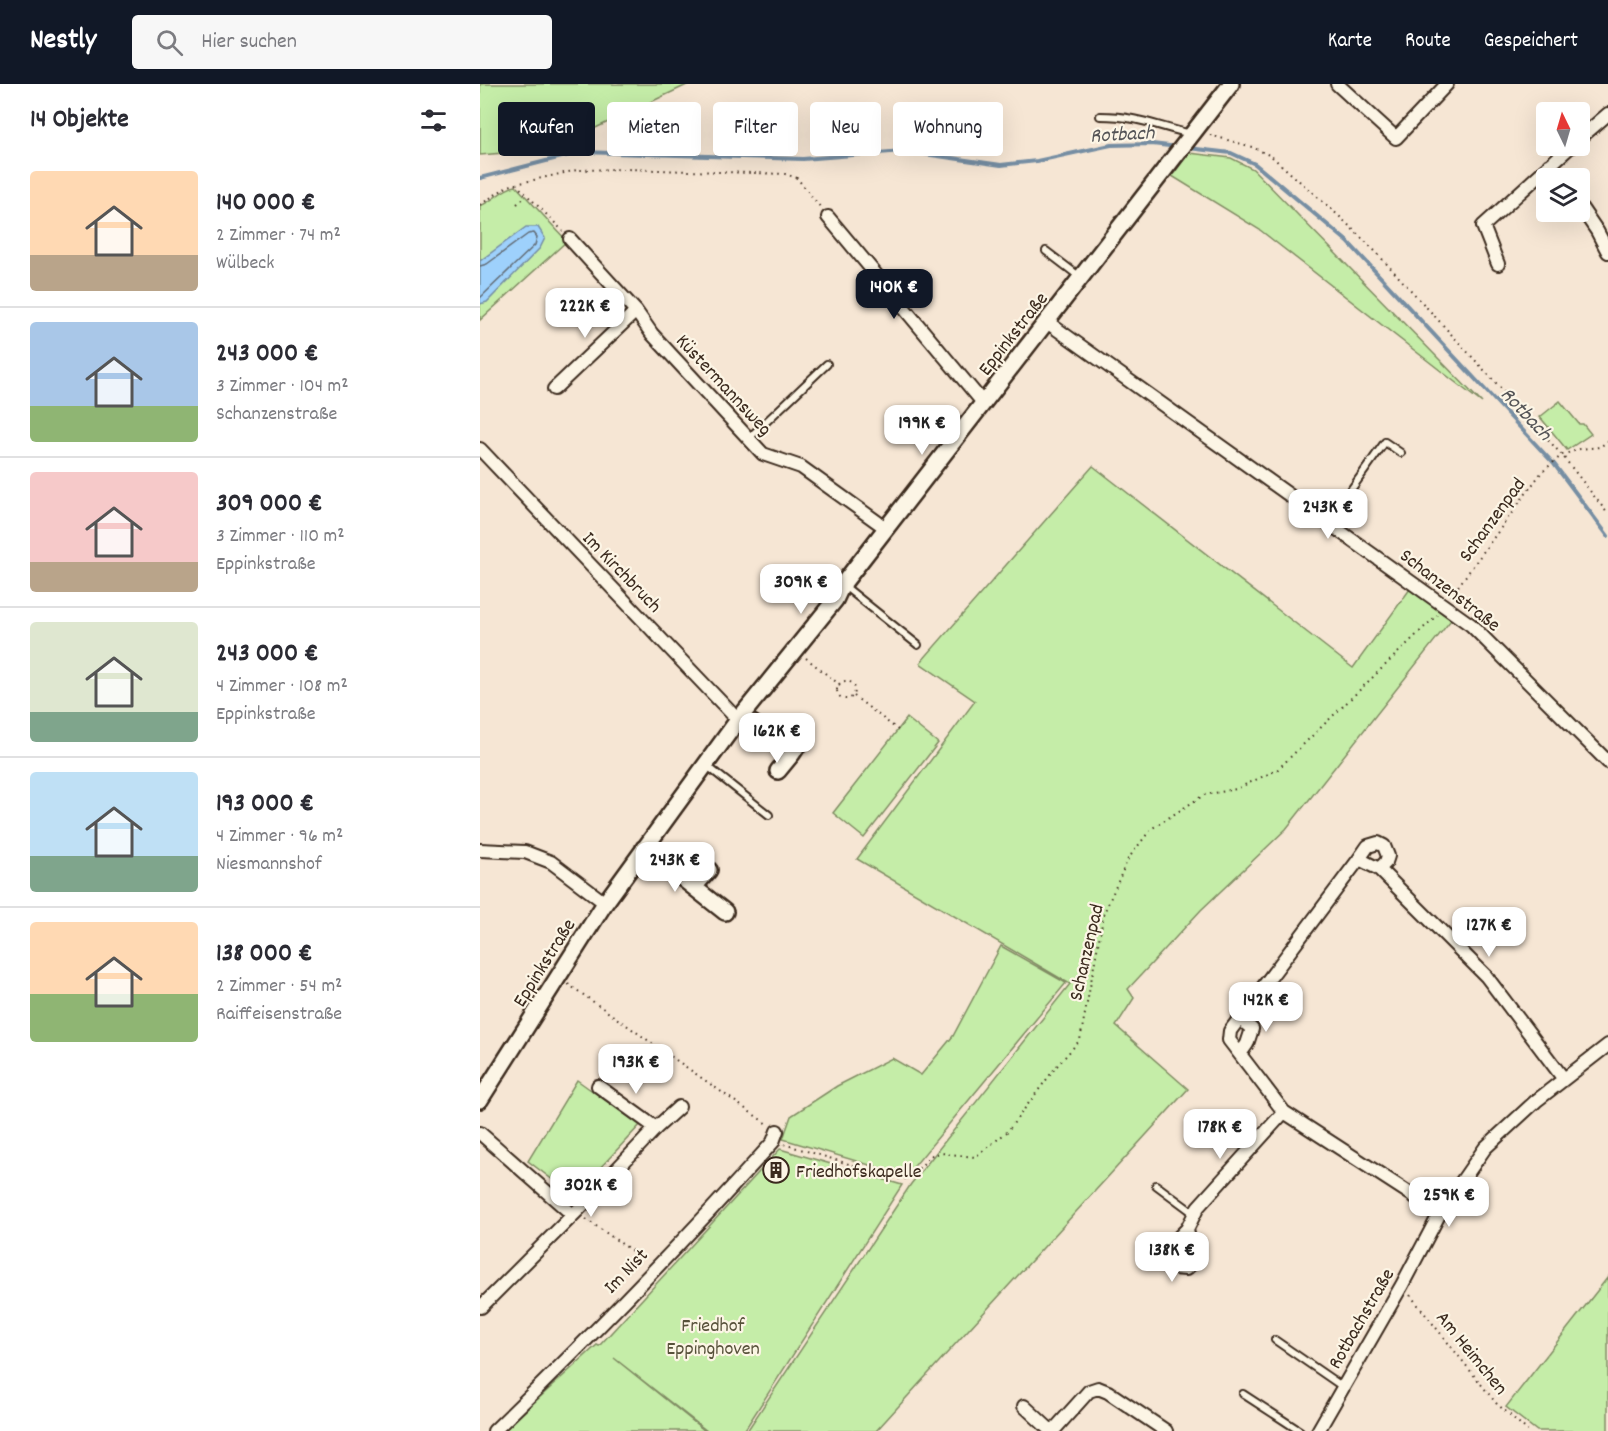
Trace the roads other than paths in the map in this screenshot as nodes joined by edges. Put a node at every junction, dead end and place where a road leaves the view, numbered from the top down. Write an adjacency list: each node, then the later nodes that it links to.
1 (1231, 84): 7 (street, Eppinkstraße)
2 (1337, 84): 3 (street)
3 (1446, 84)
4 (1608, 114): 6 (street)
5 (1100, 116): 7 (lane)
6 (1590, 129)
7 (1193, 132): 17 (street, Eppinkstraße)
8 (1559, 156): 9 (street)
9 (1549, 165): 10 (street); 16 (street)
10 (1551, 168)
11 (828, 217): 22 (street)
12 (1590, 221): 15 (street)
13 (570, 239): 18 (street, Küstermannsweg)
14 (1046, 251): 17 (lane)
15 (1608, 252)
16 (1498, 264)
17 (1081, 278): 19 (street, Eppinkstraße)
18 (636, 311): 21 (street); 23 (street, Küstermannsweg)
19 (1047, 322): 22 (street, Eppinkstraße); 26 (street, Schanzenstraße)
20 (827, 364): 23 (lane)
21 (555, 389)
22 (984, 404): 27 (street, Eppinkstraße)
23 (749, 438): 27 (street, Küstermannsweg)
24 (480, 449): 30 (street, Im Kirchbruch)
25 (1401, 453): 26 (lane)
26 (1328, 522): 33 (street, Schanzenstraße)
27 (887, 529): 28 (street, Eppinkstraße)
28 (842, 585): 29 (lane); 30 (street, Eppinkstraße)
29 (918, 645)
30 (738, 720): 32 (street); 34 (street, Eppinkstraße)
31 (803, 737): 32 (street)
32 (792, 754): 35 (street)
33 (1608, 762)
34 (706, 764): 36 (lane); 37 (street, Eppinkstraße)
35 (778, 771)
36 (769, 815)
37 (644, 848): 42 (street); 43 (street, Eppinkstraße)
38 (480, 850): 43 (street)
39 (1359, 859): 41 (street); 41 (street); 45 (street)
40 (709, 870): 42 (street)
41 (1379, 870): 48 (street)
42 (694, 887): 44 (street)
43 (605, 903): 50 (street, Eppinkstraße)
44 (726, 912)
45 (1239, 1018): 47 (street); 47 (street)
46 (1608, 1045): 48 (street, Rotbachstraße)
47 (1240, 1054): 52 (street)
48 (1563, 1078): 58 (street, Rotbachstraße)
49 (598, 1086): 53 (street)
50 (480, 1100)
51 (679, 1107): 53 (street)
52 (1284, 1112): 58 (street); 59 (street)
53 (656, 1128): 57 (street)
54 (480, 1133): 57 (street)
55 (775, 1136): 66 (street, Im Nist)
56 (1156, 1185): 59 (lane)
57 (575, 1213): 61 (street)
58 (1440, 1213): 63 (street, Rotbachstraße)
59 (1195, 1214): 60 (street)
60 (1187, 1229)
61 (482, 1307)
62 (1275, 1340): 63 (lane)
63 (1343, 1387): 70 (street, Rotbachstraße)
64 (1243, 1394): 69 (lane)
65 (1024, 1406): 67 (street)
66 (494, 1431)
67 (1052, 1431): 68 (street)
68 (1166, 1431)
69 (1300, 1431)
70 (1318, 1431)

